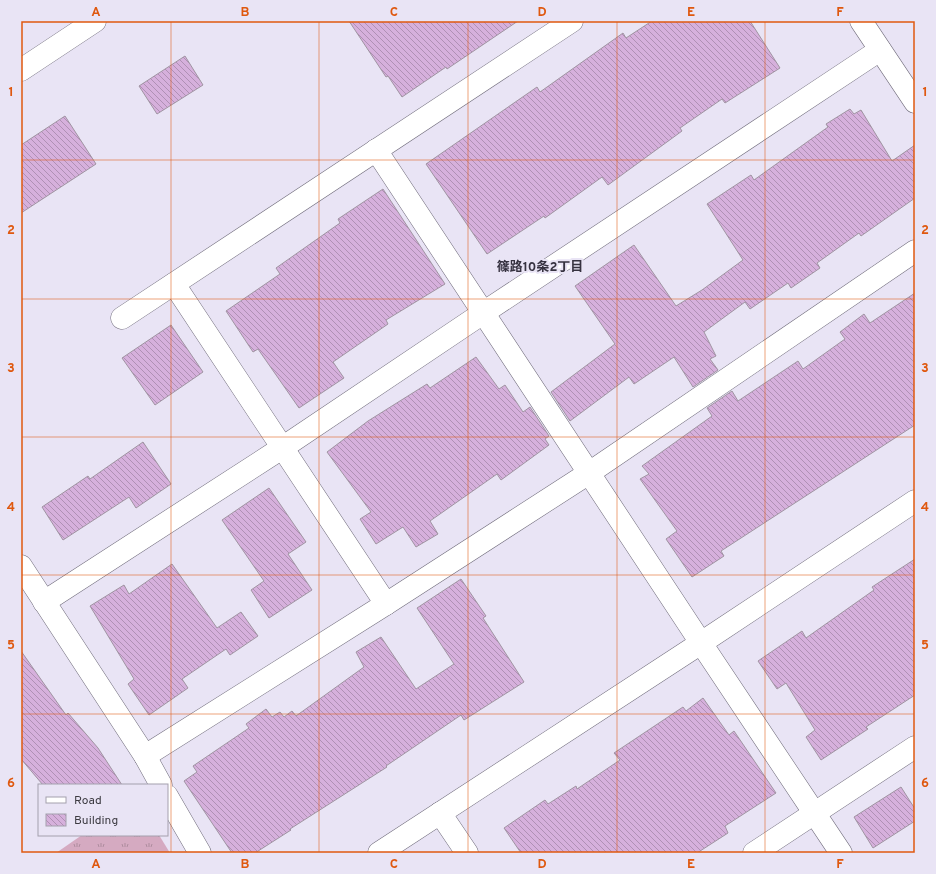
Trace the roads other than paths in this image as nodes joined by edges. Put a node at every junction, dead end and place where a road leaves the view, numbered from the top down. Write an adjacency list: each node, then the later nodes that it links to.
1 (95, 21): 5 (street)
2 (572, 21): 7 (street)
3 (861, 21): 4 (street)
4 (880, 50): 6 (street); 10 (street)
5 (21, 70)
6 (915, 102)
7 (376, 150): 9 (street); 10 (street)
8 (915, 251): 13 (street)
9 (174, 284): 11 (street); 12 (street)
10 (483, 313): 12 (street); 13 (street)
11 (122, 318)
12 (282, 448): 16 (street); 17 (street)
13 (589, 473): 17 (street); 18 (street)
14 (915, 501): 18 (street)
15 (21, 566): 16 (street)
16 (44, 602): 20 (street)
17 (386, 604): 20 (street)
18 (701, 643): 23 (street); 24 (street)
19 (915, 747): 24 (street)
20 (145, 756): 21 (street)
21 (160, 784)
22 (168, 798): 25 (street)
23 (440, 813): 26 (street); 27 (street)
24 (815, 814): 28 (street); 29 (street)
25 (200, 853)
26 (380, 853)
27 (467, 853)
28 (754, 853)
29 (841, 853)

